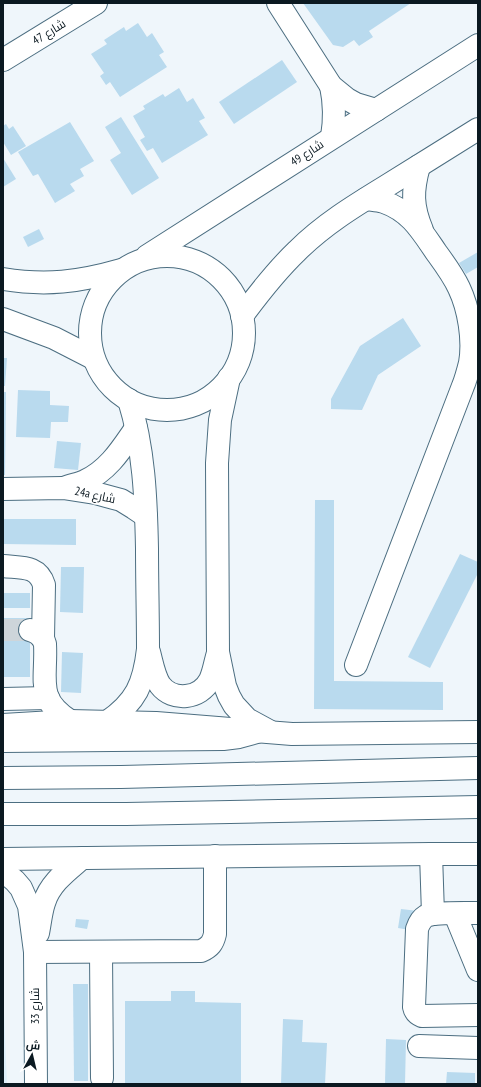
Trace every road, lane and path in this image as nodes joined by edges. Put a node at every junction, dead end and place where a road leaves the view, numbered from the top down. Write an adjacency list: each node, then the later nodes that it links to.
1 (96, 3): 4 (main road, شارع 47)
2 (278, 3): 5 (main road)
3 (478, 45): 6 (main road, شارع 49)
4 (3, 60)
5 (331, 86): 6 (main road); 8 (main road)
6 (376, 110): 8 (main road, شارع 49)
7 (478, 128): 9 (main road)
8 (332, 137): 12 (main road, شارع 49)
9 (419, 166): 10 (main road); 11 (main road)
10 (366, 199): 11 (main road); 15 (main road)
11 (423, 233): 14 (main road)
12 (129, 266): 13 (main road); 15 (main road); 17 (main road)
13 (3, 279)
14 (471, 293): 27 (main road)
15 (242, 316): 18 (main road)
16 (3, 319): 17 (main road)
17 (94, 358): 19 (main road)
18 (229, 378): 19 (main road); 26 (main road)
19 (129, 400): 20 (main road)
20 (136, 428): 21 (main road, 24a شارع); 23 (main road)
21 (63, 488): 22 (main road, 24a شارع); 23 (main road, 24a شارع)
22 (3, 489)
23 (146, 516): 25 (main road)
24 (3, 566): 29 (main road)
25 (148, 649): 26 (main road); 32 (main road)
26 (218, 652): 34 (main road)
27 (356, 665)
28 (3, 686): 29 (main road)
29 (46, 692): 30 (main road); 31 (main road)
30 (3, 699)
31 (70, 722): 32 (main road); 33 (main road)
32 (107, 722): 34 (main road)
33 (3, 725)
34 (266, 732): 35 (main road); 36 (main road)
35 (478, 732)
36 (3, 741)
37 (478, 768): 38 (main road)
38 (3, 778)
39 (478, 807): 40 (main road)
40 (3, 814)
41 (431, 854): 42 (main road); 43 (main road); 48 (main road)
42 (478, 854)
43 (215, 856): 44 (main road); 51 (main road)
44 (82, 858): 45 (main road); 50 (main road, شارع 33)
45 (3, 859)
46 (3, 871): 50 (main road, شارع 33)
47 (478, 913): 49 (main road)
48 (433, 914): 49 (main road); 53 (main road)
49 (455, 914): 52 (main road)
50 (35, 952): 51 (main road); 57 (main road, شارع 33)
51 (101, 952): 56 (main road)
52 (478, 970)
53 (478, 1015)
54 (419, 1046): 55 (main road)
55 (478, 1048)
56 (102, 1078)
57 (36, 1084)

